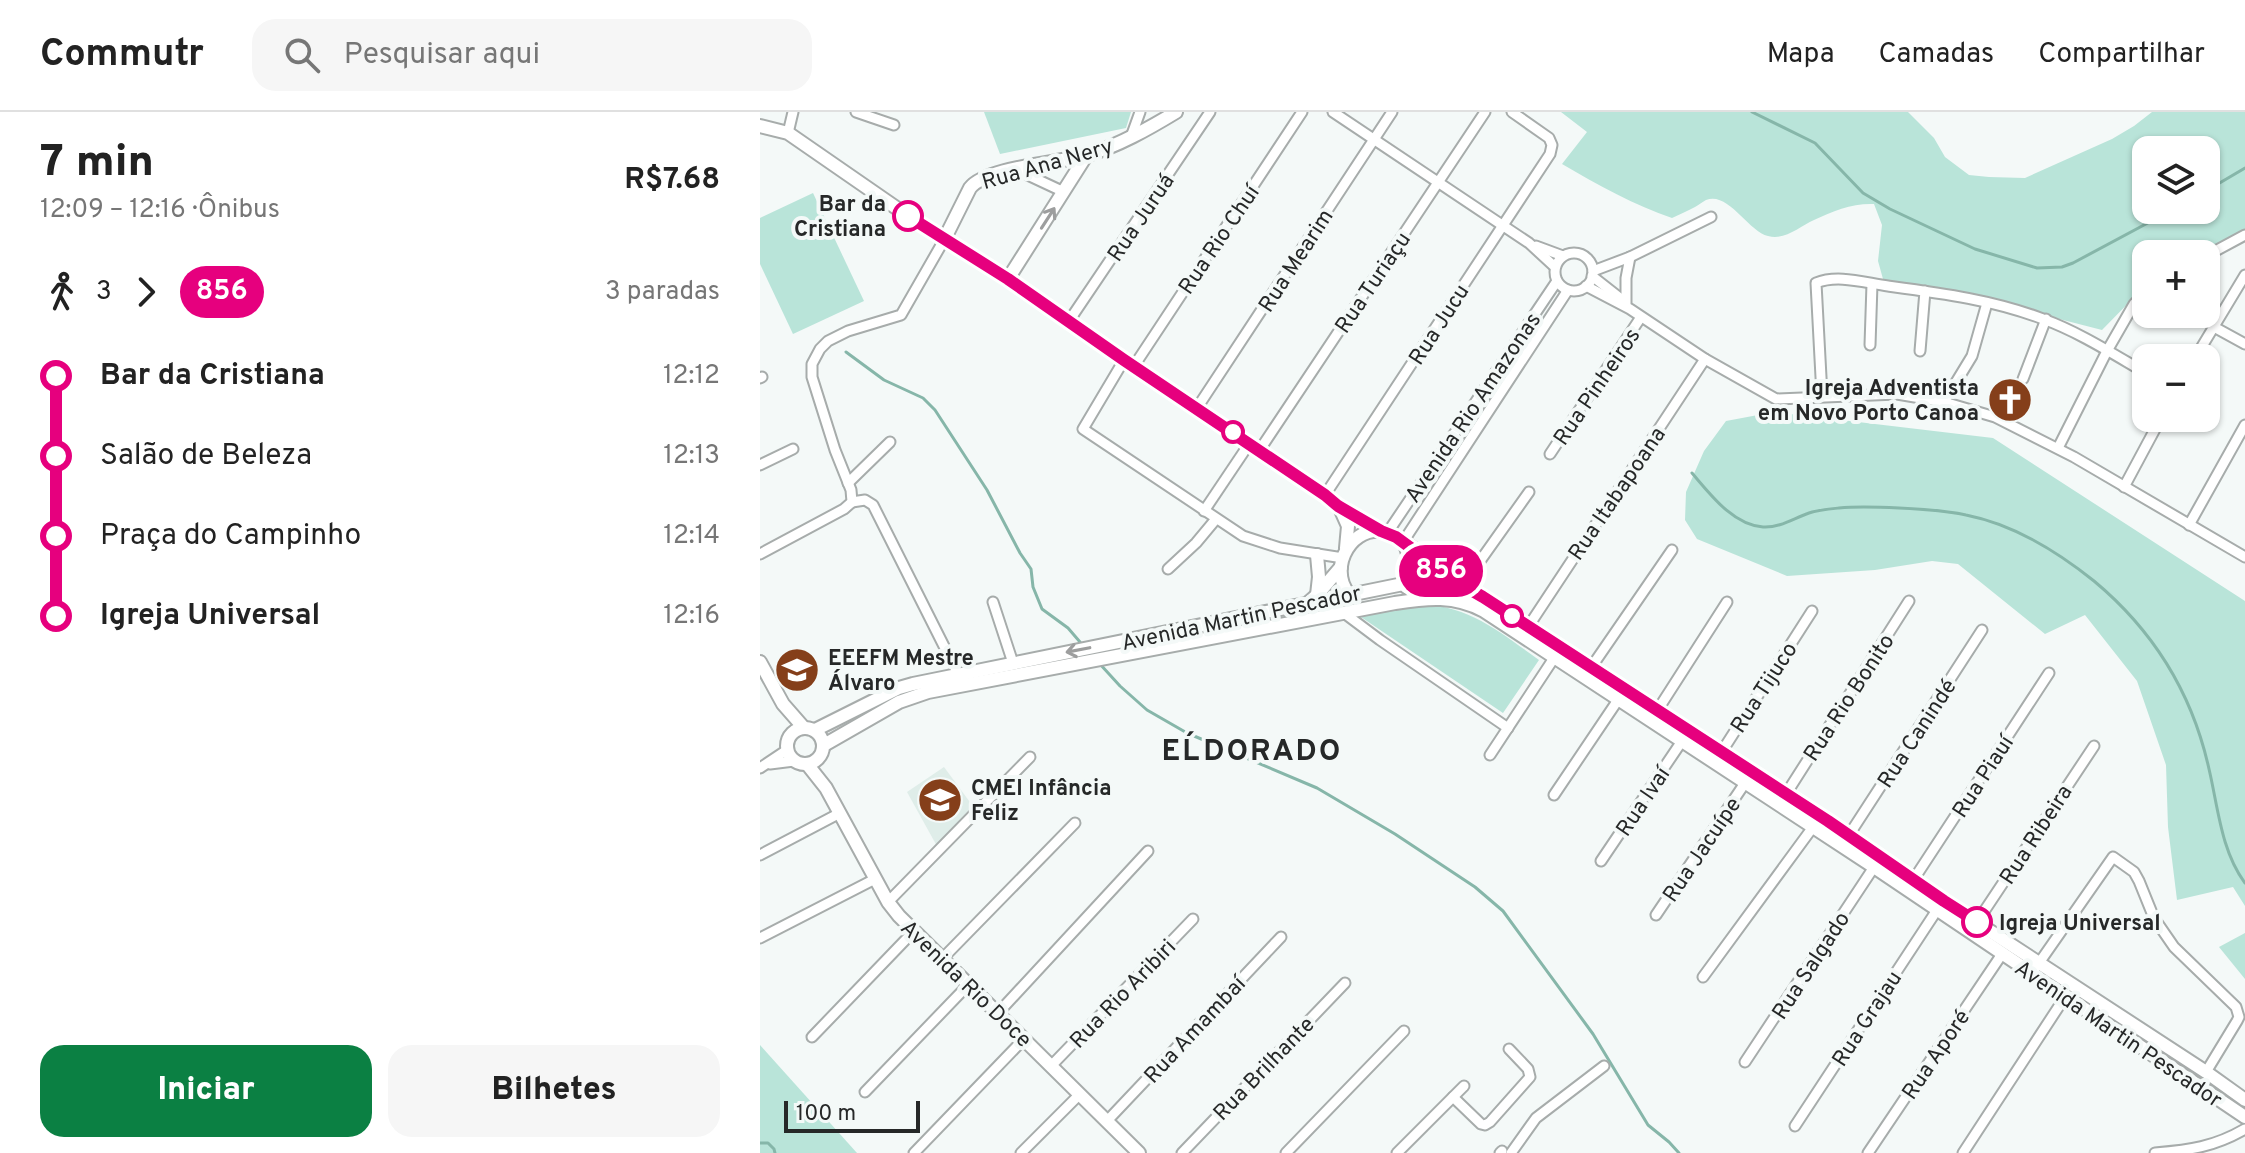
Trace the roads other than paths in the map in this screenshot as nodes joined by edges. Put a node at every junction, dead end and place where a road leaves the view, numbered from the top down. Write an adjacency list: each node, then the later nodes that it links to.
1 (793, 112): 13 (street)
2 (856, 112): 11 (street)
3 (1140, 112): 14 (street)
4 (1176, 112): 14 (street, Rua Ana Nery)
5 (1210, 112): 43 (street, Rua Juruá)
6 (1302, 112): 50 (street, Rua Rio Chuí)
7 (1333, 112): 15 (street)
8 (1392, 112): 15 (street, Rua Mearim)
9 (1485, 112): 18 (street, Rua Turiaçu)
10 (1512, 112): 21 (street, Rua Jucu)
11 (894, 125)
12 (760, 126): 13 (street)
13 (788, 133): 23 (street)
14 (1131, 137): 16 (street, Rua Ana Nery)
15 (1374, 139): 18 (street); 55 (street, Rua Mearim)
16 (1086, 156): 17 (street, Rua Ana Nery); 19 (street)
17 (1017, 170): 19 (street); 23 (street, Rua Ana Nery)
18 (1438, 183): 21 (street); 59 (street, Rua Turiaçu)
19 (1064, 192): 31 (street, one-way to 19)
20 (1711, 217): 27 (street)
21 (1502, 227): 24 (street); 67 (street, Rua Jucu)
22 (2245, 235): 25 (street)
23 (944, 240): 31 (street); 64 (street)
24 (1529, 243): 26 (street); 28 (street)
25 (2220, 248)
26 (1563, 256): 28 (street); 29 (street)
27 (1630, 257): 29 (street); 38 (street)
28 (1555, 267): 32 (street)
29 (1593, 273): 34 (street); 38 (street)
30 (2245, 275): 41 (street)
31 (1008, 279): 43 (street)
32 (1557, 281): 35 (street); 73 (street, Avenida Rio Amazonas)
33 (1872, 284): 36 (street); 46 (street); 53 (street)
34 (1586, 286): 35 (street); 38 (street)
35 (1568, 290): 74 (street, Avenida Rio Amazonas)
36 (1925, 291): 37 (street); 47 (street)
37 (1987, 303): 42 (street); 54 (street)
38 (1628, 306): 40 (street)
39 (2132, 307): 48 (street)
40 (1641, 317): 49 (street); 62 (street, Rua Pinheiros)
41 (2220, 317)
42 (2046, 319): 48 (street); 52 (street)
43 (1069, 321): 50 (street)
44 (2216, 328): 45 (street)
45 (2245, 344)
46 (1870, 345)
47 (1920, 351)
48 (2107, 351): 51 (street); 60 (street)
49 (1705, 359): 53 (street); 92 (street, Rua Itabapoana)
50 (1129, 363): 55 (street); 70 (street, Rua Rio Chuí)
51 (2132, 365)
52 (2023, 379)
53 (1822, 396): 54 (street)
54 (1944, 402): 60 (street)
55 (1197, 408): 59 (street)
56 (2245, 425): 72 (street)
57 (2153, 432): 65 (street)
58 (890, 442): 64 (street)
59 (1254, 448): 67 (street); 70 (street, Rua Turiaçu)
60 (2058, 448): 65 (street)
61 (793, 449): 63 (street)
62 (1550, 454)
63 (760, 465)
64 (848, 483): 68 (street)
65 (2124, 487): 72 (street)
66 (1529, 492): 82 (street)
67 (1325, 495): 69 (street)
68 (852, 502): 76 (street); 99 (street)
69 (1338, 506): 73 (street); 79 (street)
70 (1204, 511): 71 (street)
71 (1216, 519): 77 (street); 80 (street)
72 (2189, 525): 78 (street)
73 (1384, 532): 74 (street); 79 (street)
74 (1404, 543): 81 (street); 82 (street)
75 (1672, 550): 97 (street)
76 (760, 554)
77 (1317, 555): 79 (street); 84 (street)
78 (2245, 557)
79 (1343, 558): 83 (street); 84 (street)
80 (1168, 569)
81 (1408, 583): 82 (street, Avenida Martin Pescador); 83 (street, Avenida Martin Pescador); 88 (street)
82 (1460, 584): 92 (street, Avenida Martin Pescador)
83 (1348, 594): 84 (street, Avenida Martin Pescador); 89 (street)
84 (1312, 600): 96 (street, Avenida Martin Pescador, one-way to 96)
85 (1909, 601): 116 (street, Rua Rio Bonito)
86 (993, 602): 96 (street)
87 (1727, 602): 103 (street)
88 (1395, 603): 89 (street, Avenida Martin Pescador); 94 (street, Avenida Martin Pescador)
89 (1369, 608): 91 (street, Avenida Martin Pescador)
90 (1812, 611): 112 (street, Rua Tijuco)
91 (1344, 613): 104 (street); 108 (street, Avenida Martin Pescador)
92 (1528, 627): 97 (street, Avenida Martin Pescador)
93 (1982, 630): 121 (street, Rua Canindé)
94 (1554, 658): 97 (street, Avenida Martin Pescador); 104 (street)
95 (760, 662): 100 (street)
96 (1013, 663): 99 (street, Avenida Martin Pescador)
97 (1588, 673): 101 (street, Avenida Martin Pescador); 103 (street, Avenida Martin Pescador)
98 (2049, 673): 127 (street, Rua Piauí)
99 (958, 674): 105 (street, Avenida Martin Pescador)
100 (764, 678): 102 (street)
101 (1618, 700): 107 (street, Avenida Martin Pescador); 117 (street)
102 (783, 704): 105 (street); 106 (street)
103 (1657, 711): 112 (street, Avenida Martin Pescador)
104 (1508, 728): 110 (street)
105 (809, 729): 106 (street); 108 (street)
106 (790, 735): 113 (street)
107 (1682, 741): 112 (street, Avenida Martin Pescador); 124 (street, Rua Ivaí)
108 (824, 745): 113 (street)
109 (2094, 746): 132 (street, Rua Ribeira)
110 (1490, 755)
111 (1030, 757): 128 (street)
112 (1718, 757): 115 (street, Avenida Martin Pescador); 116 (street, Avenida Martin Pescador)
113 (802, 758): 114 (street); 118 (street, Avenida Rio Doce)
114 (764, 766)
115 (1745, 783): 120 (street, Avenida Martin Pescador); 130 (street, Rua Jacuípe)
116 (1786, 794): 121 (street, Avenida Martin Pescador)
117 (1554, 795)
118 (840, 813): 123 (street); 126 (street, Avenida Rio Doce)
119 (1075, 823): 137 (street)
120 (1816, 829): 121 (street); 125 (street, Avenida Martin Pescador); 139 (street)
121 (1849, 835): 125 (street, Avenida Martin Pescador)
122 (1148, 851): 143 (street)
123 (760, 855)
124 (1601, 861)
125 (1875, 861): 127 (street, Avenida Martin Pescador); 129 (street, Avenida Martin Pescador); 148 (street, Rua Salgado)
126 (875, 879): 128 (street, Avenida Rio Doce); 135 (street)
127 (1914, 879): 132 (street, Avenida Martin Pescador)
128 (888, 902): 133 (street, Avenida Rio Doce)
129 (1937, 910): 136 (street, Avenida Martin Pescador); 159 (street, Rua Grajau)
130 (1656, 915)
131 (1193, 919): 149 (street, Rua Rio Aribiri)
132 (1977, 922): 138 (street, Avenida Martin Pescador)
133 (913, 932): 137 (street, Avenida Rio Doce); 145 (street)
134 (1281, 937): 158 (street, Rua Amambaí)
135 (760, 938)
136 (2002, 954): 138 (street, Avenida Martin Pescador); 168 (street, Rua Aporé)
137 (942, 959): 141 (street, Avenida Rio Doce)
138 (2035, 968): 142 (street, Avenida Martin Pescador); 151 (street, Avenida Martin Pescador); 151 (street)
139 (1703, 977)
140 (1345, 983): 165 (street, Rua Brilhante)
141 (969, 984): 143 (street, Avenida Rio Doce); 153 (street)
142 (2065, 997): 157 (street, Avenida Martin Pescador); 169 (street)
143 (998, 1013): 146 (street, Avenida Rio Doce)
144 (1404, 1031): 166 (street)
145 (812, 1037)
146 (1024, 1039): 149 (street, Avenida Rio Doce); 163 (street)
147 (1509, 1049): 155 (street)
148 (1745, 1062)
149 (1051, 1066): 154 (street, Avenida Rio Doce)
150 (1604, 1066): 162 (street)
151 (2206, 1072): 156 (street, Avenida Martin Pescador)
152 (1464, 1086): 155 (street)
153 (865, 1092)
154 (1080, 1094): 158 (street, Avenida Rio Doce); 164 (street)
155 (1453, 1097): 167 (street)
156 (2245, 1100)
157 (2245, 1117)
158 (1107, 1121): 161 (street, Avenida Rio Doce)
159 (1795, 1126)
160 (2245, 1129): 170 (street)
161 (1135, 1152)
162 (1504, 1152)
163 (914, 1153)
164 (1021, 1153)
165 (1182, 1153)
166 (1286, 1153)
167 (1397, 1153)
168 (1868, 1153)
169 (1963, 1153)
170 (2155, 1153)

